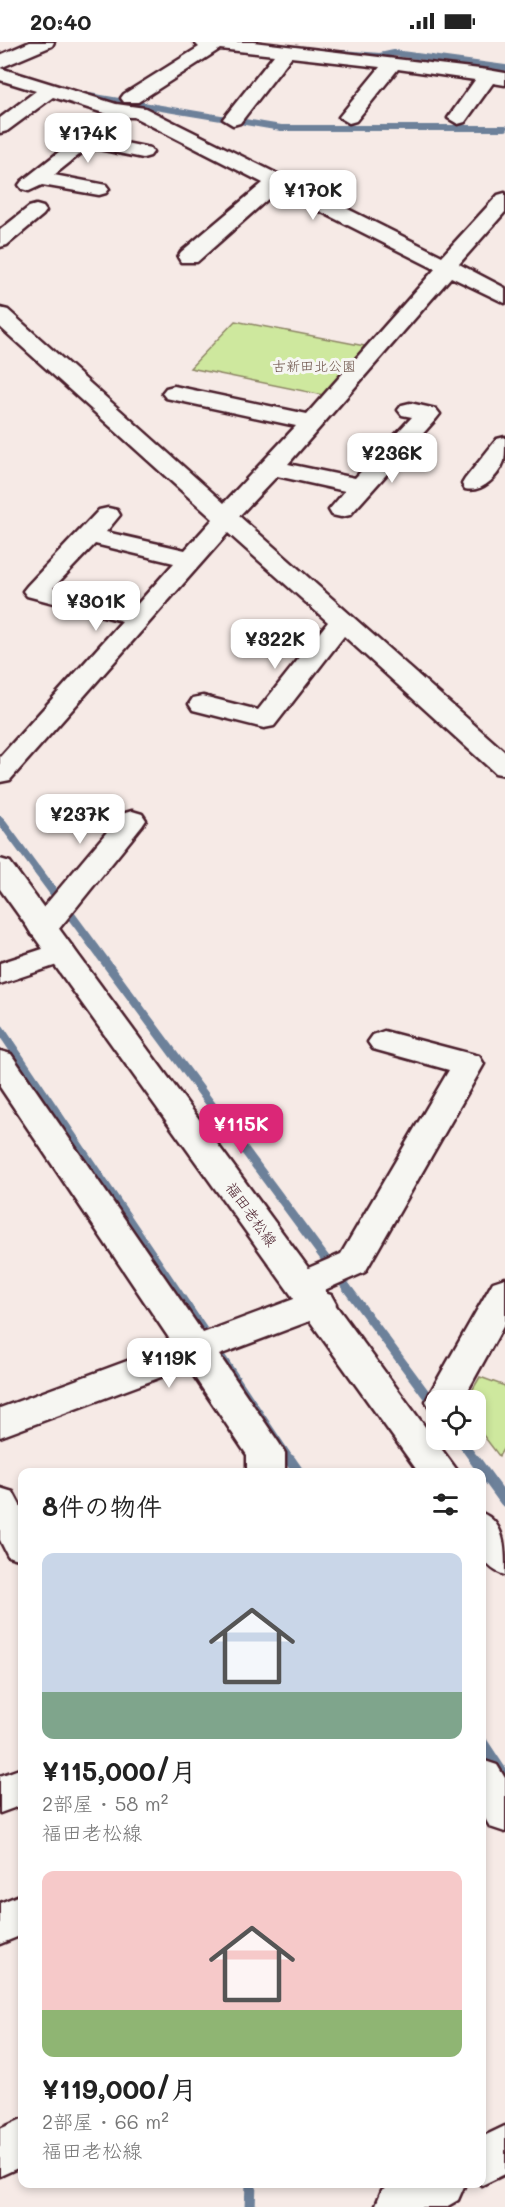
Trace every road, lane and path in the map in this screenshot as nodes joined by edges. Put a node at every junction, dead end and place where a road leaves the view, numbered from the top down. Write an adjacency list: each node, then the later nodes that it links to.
1 (45, 42): 5 (street)
2 (223, 44): 4 (street); 10 (street)
3 (329, 50): 4 (street); 6 (street)
4 (286, 52): 12 (street)
5 (0, 62)
6 (393, 63): 7 (street); 11 (street)
7 (501, 72): 13 (street)
8 (0, 74): 9 (street)
9 (50, 90): 10 (street); 14 (street)
10 (126, 108): 15 (street); 17 (street)
11 (349, 117)
12 (233, 118)
13 (458, 118)
14 (0, 127)
15 (87, 141): 16 (street); 18 (street)
16 (143, 152)
17 (272, 183): 22 (street); 23 (street)
18 (99, 189)
19 (505, 199): 23 (street)
20 (36, 211): 21 (street)
21 (0, 241)
22 (189, 257)
23 (446, 269): 24 (street); 28 (street)
24 (505, 296)
25 (0, 315): 34 (street)
26 (174, 393): 28 (street)
27 (410, 410): 32 (street)
28 (312, 422): 30 (street)
29 (505, 444): 31 (street)
30 (272, 468): 32 (street); 34 (street)
31 (474, 484)
32 (361, 487): 33 (street)
33 (341, 510)
34 (229, 513): 37 (street); 39 (street)
35 (108, 515): 36 (street)
36 (89, 536): 37 (street); 38 (street)
37 (191, 559): 38 (street)
38 (139, 617): 42 (street)
39 (342, 621): 40 (street); 41 (street)
40 (203, 704)
41 (505, 766)
42 (0, 774)
43 (132, 819): 45 (street)
44 (0, 868): 45 (street, 福田老松線)
45 (57, 922): 46 (street); 49 (street, 福田老松線)
46 (0, 974)
47 (384, 1042): 49 (street)
48 (5, 1078): 51 (street)
49 (323, 1283): 51 (street); 53 (street, 福田老松線)
50 (505, 1291): 52 (street)
51 (197, 1349): 54 (street); 56 (street)
52 (442, 1390)
53 (426, 1407)
54 (0, 1424)
55 (436, 1450): 57 (street, 福田老松線)
56 (266, 1468)
57 (439, 1468)
58 (0, 1503): 60 (street)
59 (486, 1533): 61 (street)
60 (18, 1537)
61 (505, 1559)
62 (486, 1784): 65 (street)
63 (18, 1787): 64 (street)
64 (0, 1795)
65 (505, 1814)
66 (18, 1916): 67 (street)
67 (0, 1924)
68 (18, 2144): 70 (street)
69 (505, 2150): 71 (street)
70 (0, 2153)
71 (486, 2160)
72 (434, 2188): 73 (street)
73 (399, 2207)

